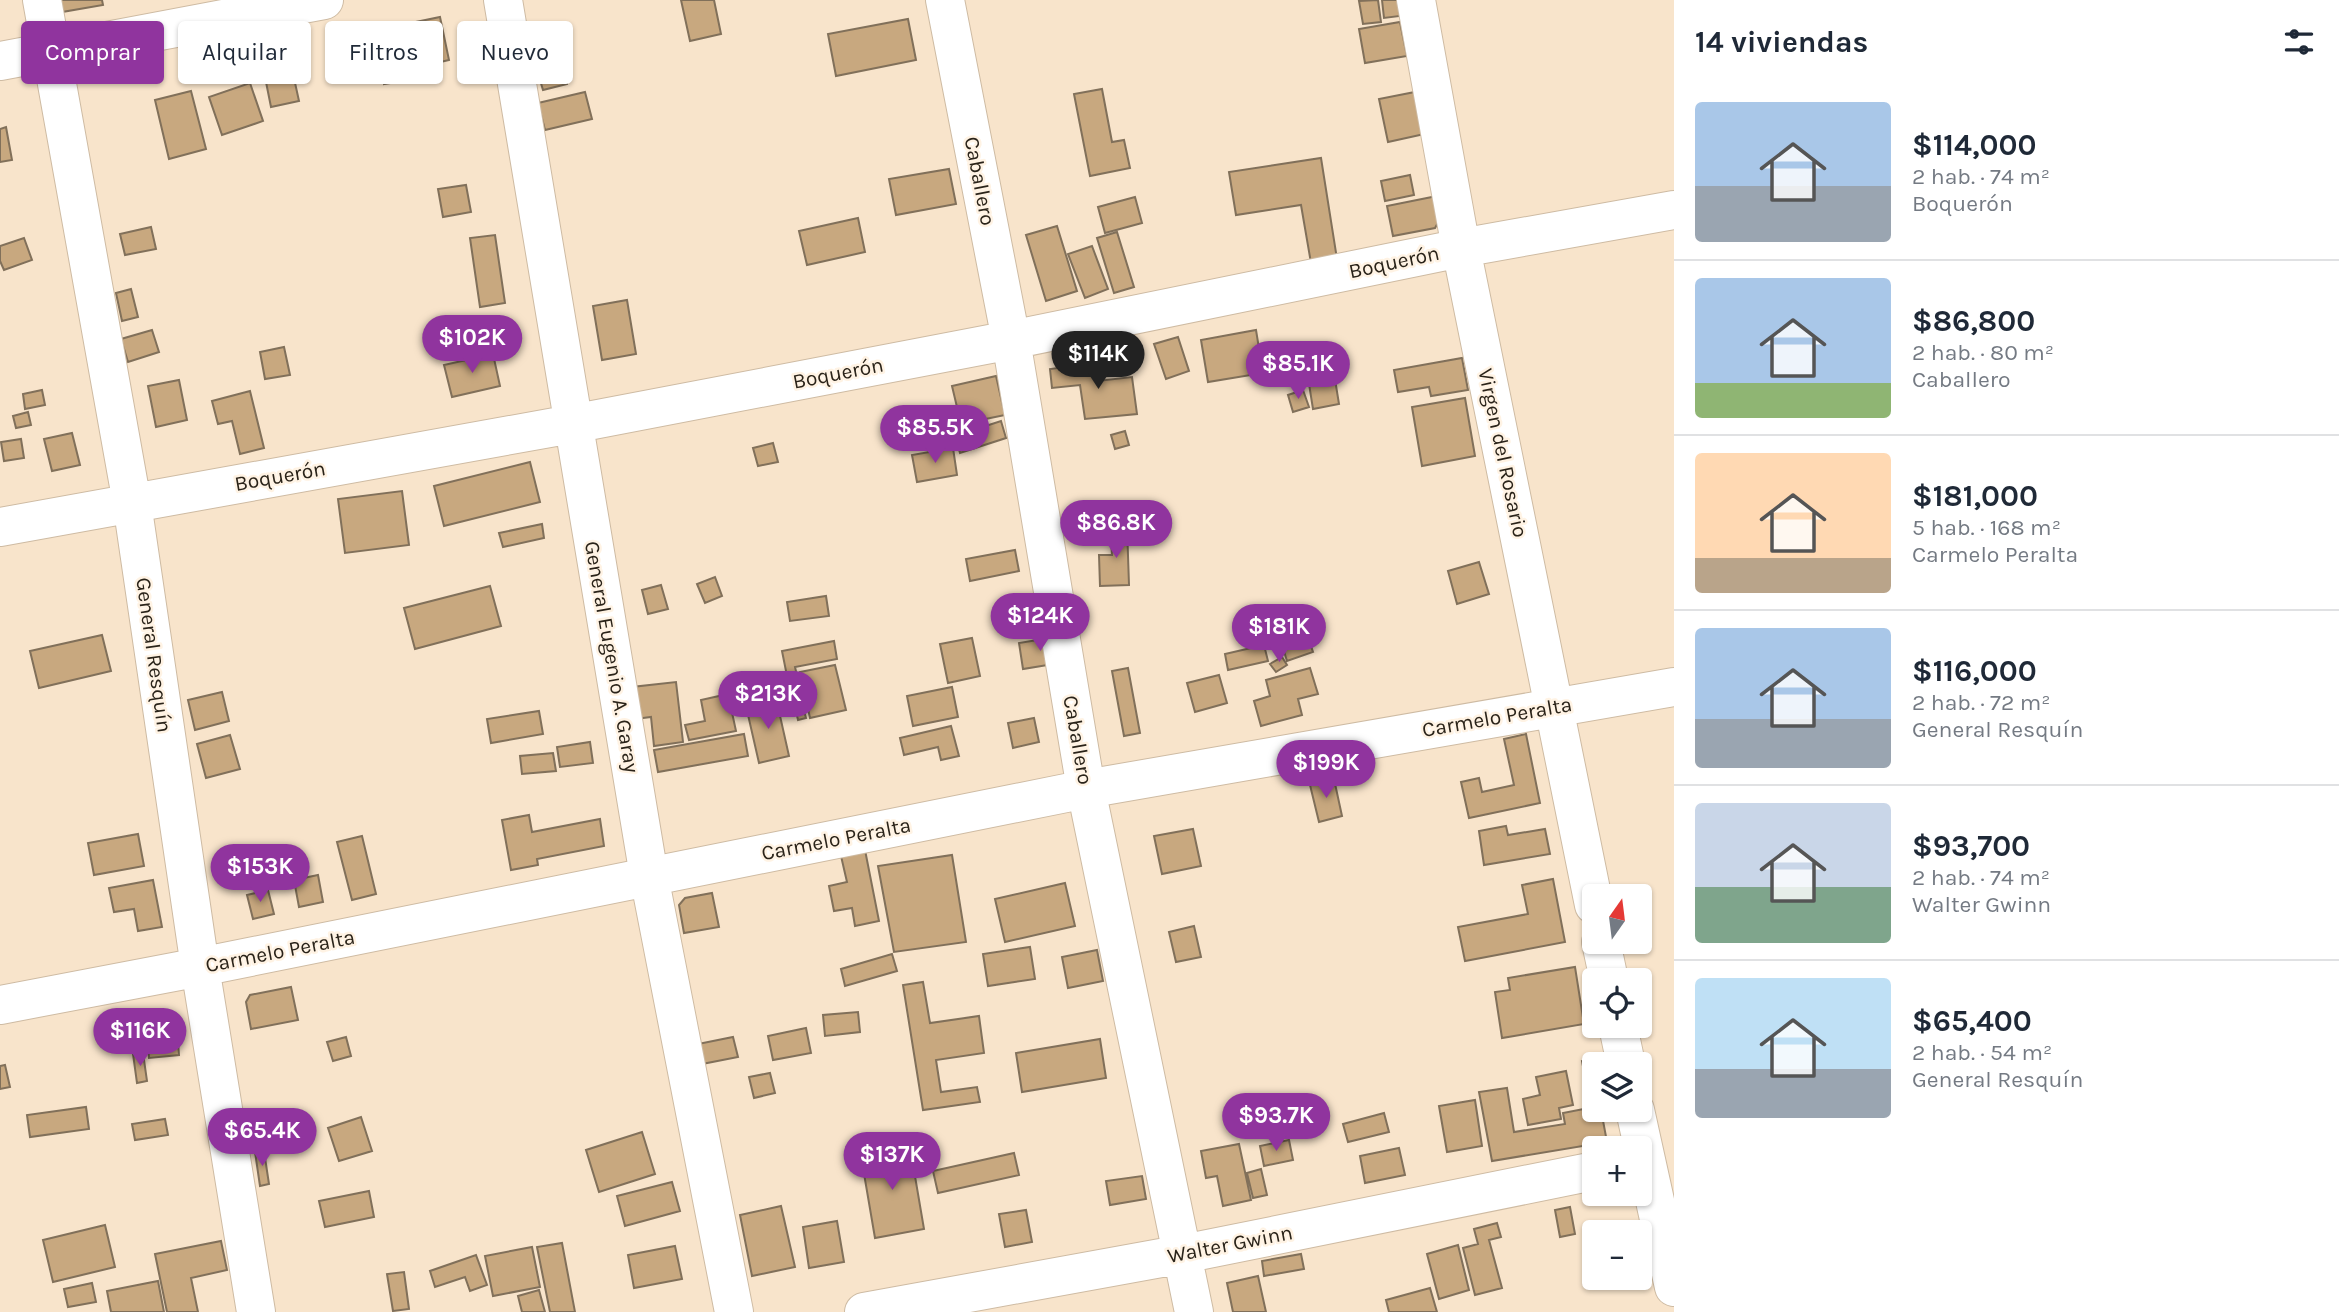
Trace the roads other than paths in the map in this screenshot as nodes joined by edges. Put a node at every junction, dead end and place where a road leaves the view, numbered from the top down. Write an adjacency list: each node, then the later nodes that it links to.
1 (42, 0): 6 (street, General Resquín)
2 (324, 0): 7 (street)
3 (503, 0): 14 (street, General Eugenio A. Garay)
4 (944, 0): 13 (street, Caballero)
5 (1416, 0): 12 (street, Virgen del Rosario)
6 (46, 21)
7 (164, 30)
8 (21, 57): 9 (street)
9 (0, 61)
10 (57, 84): 15 (street, General Resquín)
11 (1674, 210): 12 (street, Boquerón)
12 (1461, 248): 13 (street, Boquerón); 18 (street, Virgen del Rosario)
13 (1011, 340): 14 (street, Boquerón); 19 (street, Caballero)
14 (572, 424): 15 (street, Boquerón); 20 (street, General Eugenio A. Garay)
15 (132, 503): 16 (street, Boquerón); 22 (street, General Resquín)
16 (0, 527)
17 (1674, 687): 18 (street, Carmelo Peralta)
18 (1555, 707): 19 (street, Carmelo Peralta); 21 (street, Virgen del Rosario)
19 (1086, 789): 20 (street, Carmelo Peralta); 27 (street, Caballero)
20 (649, 876): 22 (street, Carmelo Peralta); 30 (street, General Eugenio A. Garay)
21 (1590, 884)
22 (200, 967): 23 (street, Carmelo Peralta); 29 (street, General Resquín)
23 (0, 1005)
24 (1639, 1122): 25 (street)
25 (1653, 1160): 28 (street)
26 (1582, 1173): 27 (street, Walter Gwinn)
27 (1183, 1254): 31 (street, Walter Gwinn); 32 (street, Caballero)
28 (1674, 1287)
29 (256, 1312)
30 (734, 1312)
31 (864, 1312)
32 (1194, 1312)

